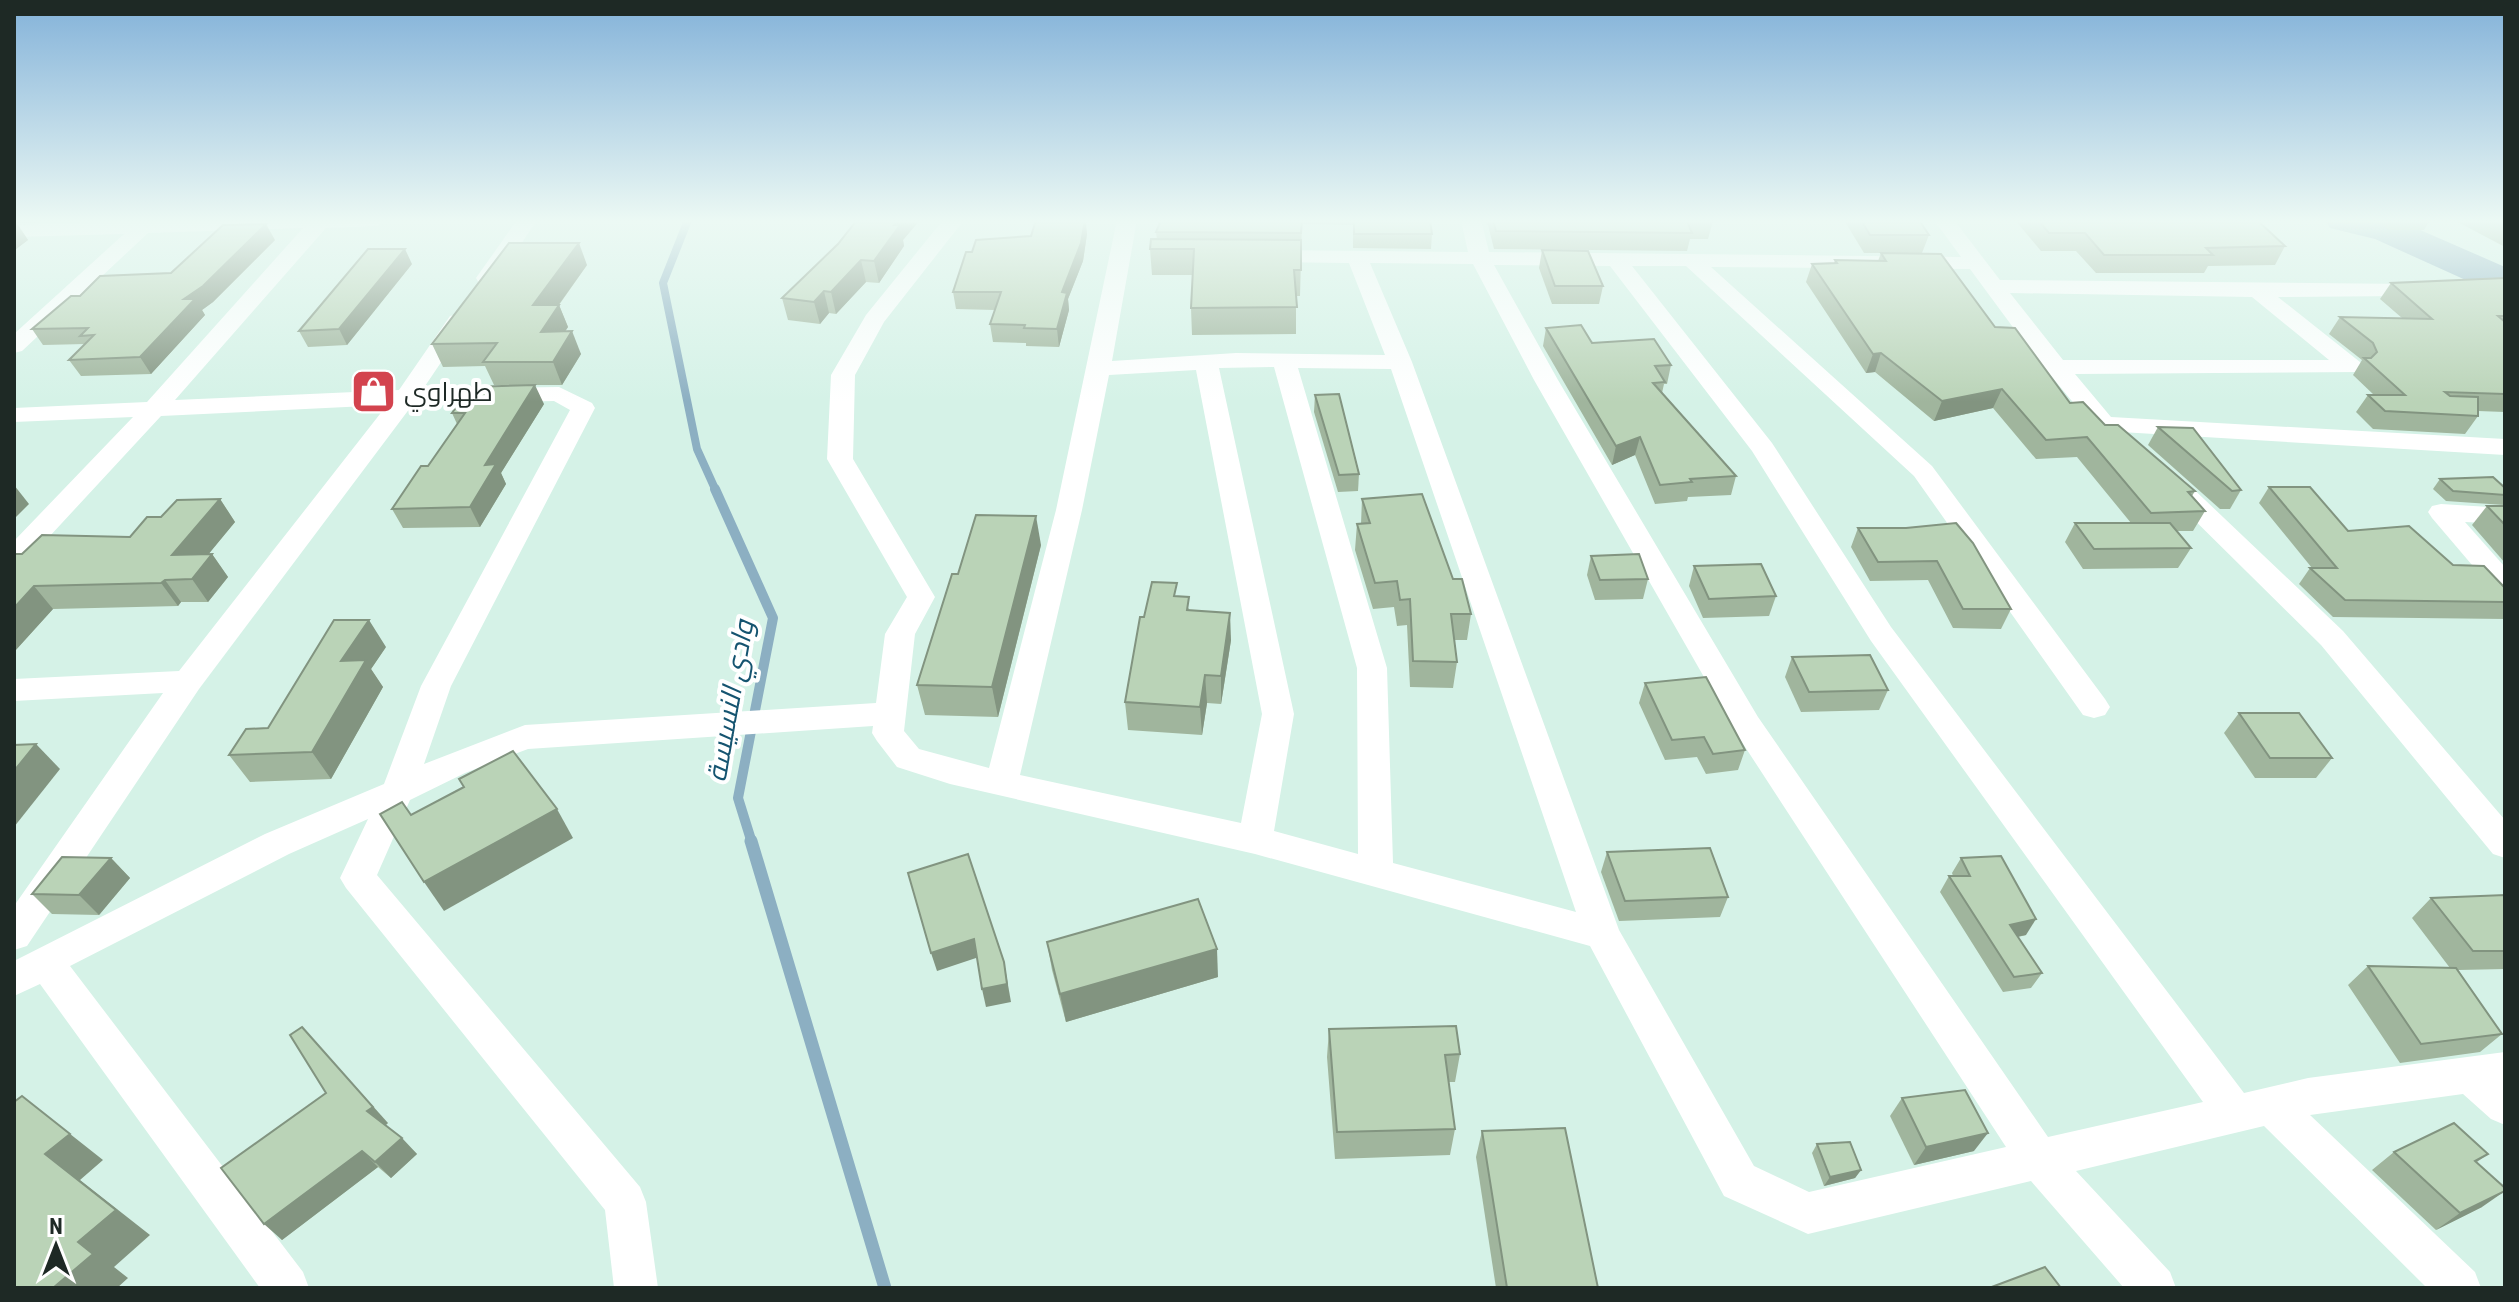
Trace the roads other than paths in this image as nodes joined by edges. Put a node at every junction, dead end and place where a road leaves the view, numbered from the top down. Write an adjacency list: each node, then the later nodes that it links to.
1 (85, 281): 14 (street)
2 (268, 281): 21 (street)
3 (485, 281): 20 (street)
4 (905, 281): 31 (street)
5 (1123, 281): 19 (street)
6 (1367, 281): 17 (street)
7 (1492, 281): 43 (street)
8 (1632, 281): 42 (street)
9 (1714, 281): 30 (street)
10 (1989, 281): 11 (street)
11 (1993, 286): 13 (street); 18 (street)
12 (2401, 289): 13 (street)
13 (2257, 291): 18 (street)
14 (14, 346)
15 (1284, 361): 16 (street); 17 (street); 36 (street)
16 (1206, 362): 19 (street); 34 (street)
17 (1400, 362): 37 (street)
18 (2056, 367): 23 (street)
19 (1098, 369): 32 (street)
20 (406, 397): 21 (street); 28 (street); 33 (street)
21 (154, 409): 22 (street); 26 (street)
22 (14, 415)
23 (2104, 424): 24 (street); 35 (street)
24 (2505, 447)
25 (2505, 516): 27 (street)
26 (14, 558)
27 (2505, 585)
28 (188, 681): 29 (street); 38 (street)
29 (14, 690)
30 (2094, 707)
31 (890, 713): 32 (street); 33 (street)
32 (1001, 784): 34 (street)
33 (397, 792): 39 (street); 45 (street)
34 (1255, 840): 36 (street)
35 (2505, 844)
36 (1376, 871): 37 (street)
37 (1602, 934): 43 (street)
38 (14, 935)
39 (29, 971): 44 (street)
40 (2487, 1072): 41 (street); 42 (street)
41 (2505, 1106)
42 (2253, 1110): 43 (street); 47 (street)
43 (2039, 1160): 46 (street)
44 (287, 1288)
45 (636, 1288)
46 (2154, 1288)
47 (2459, 1288)

